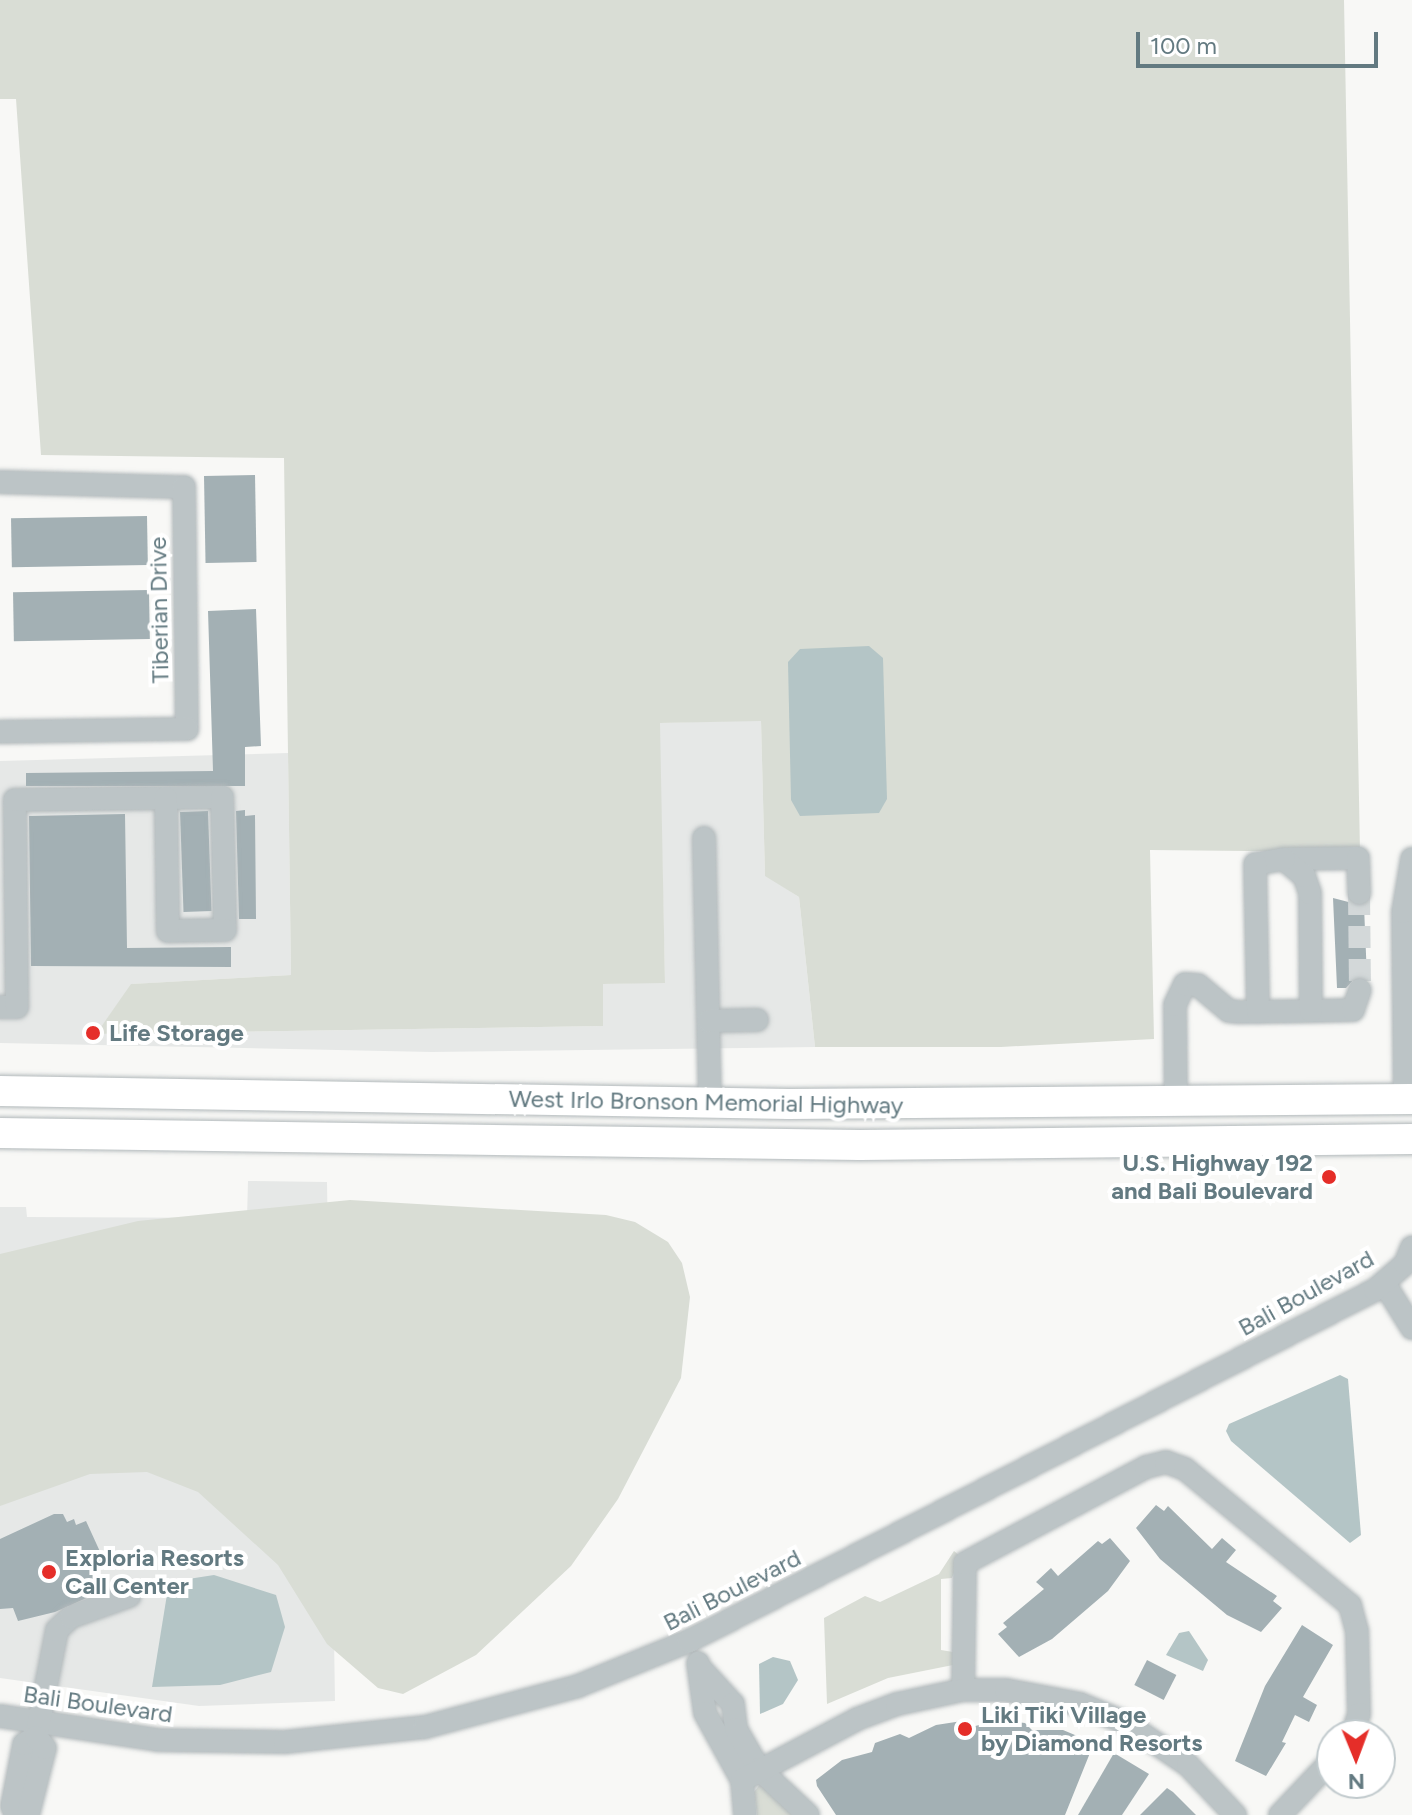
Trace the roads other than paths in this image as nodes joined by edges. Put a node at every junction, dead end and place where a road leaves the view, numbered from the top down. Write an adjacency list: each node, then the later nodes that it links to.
1 (0, 482): 2 (street, Tiberian Drive)
2 (0, 732)
3 (166, 798): 3 (street); 9 (street)
4 (704, 838): 13 (street)
5 (1284, 859): 7 (street); 10 (street); 11 (street)
6 (1412, 859): 18 (street)
7 (1359, 893)
8 (1360, 990): 10 (street)
9 (0, 1007)
10 (1311, 1011): 11 (street)
11 (1258, 1012): 17 (street)
12 (757, 1020): 13 (street)
13 (709, 1021): 16 (street)
14 (0, 1091): 15 (highway, West Irlo Bronson Memorial Highway)
15 (62, 1091): 16 (highway, West Irlo Bronson Memorial Highway); 20 (highway)
16 (710, 1103): 19 (highway, West Irlo Bronson Memorial Highway); 24 (highway)
17 (1176, 1103): 18 (highway, West Irlo Bronson Memorial Highway); 19 (highway, West Irlo Bronson Memorial Highway)
18 (1410, 1103): 23 (highway)
19 (789, 1104): 25 (highway)
20 (0, 1121)
21 (0, 1133): 24 (highway, West Irlo Bronson Memorial Highway)
22 (1412, 1139): 23 (highway, West Irlo Bronson Memorial Highway)
23 (1350, 1140): 25 (highway, West Irlo Bronson Memorial Highway)
24 (615, 1141): 25 (highway, West Irlo Bronson Memorial Highway)
25 (710, 1143)
26 (1412, 1248): 27 (street, Bali Boulevard)
27 (1384, 1283): 28 (street); 30 (street, Bali Boulevard)
28 (1412, 1328)
29 (129, 1596): 34 (street)
30 (689, 1641): 34 (street, Bali Boulevard); 35 (street)
31 (963, 1690): 33 (street); 35 (street); 41 (street)
32 (0, 1716): 34 (street, Bali Boulevard)
33 (1357, 1719)
34 (37, 1731): 37 (street); 38 (street)
35 (750, 1775): 39 (street); 40 (street)
36 (1316, 1777): 42 (street)
37 (16, 1815)
38 (28, 1815)
39 (745, 1815)
40 (808, 1815)
41 (1235, 1815)
42 (1280, 1815)

